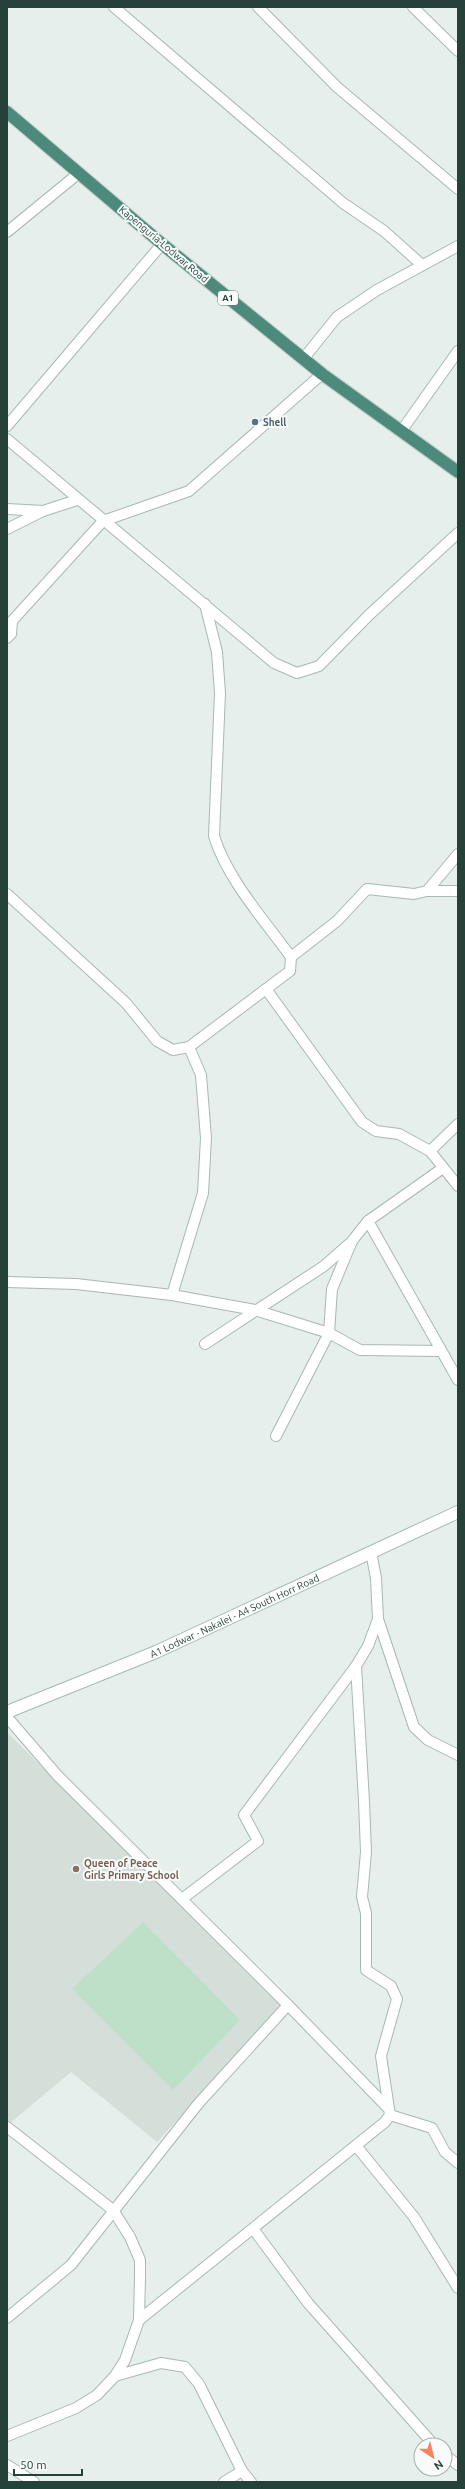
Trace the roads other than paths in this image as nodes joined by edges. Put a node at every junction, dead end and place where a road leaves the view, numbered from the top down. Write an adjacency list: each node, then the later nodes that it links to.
1 (114, 7): 11 (street)
2 (258, 7): 7 (street)
3 (413, 7): 4 (street)
4 (458, 51)
5 (7, 112): 6 (highway, Kapenguria-Lodwar Road / A1)
6 (79, 173): 8 (street); 9 (highway, Kapenguria-Lodwar Road / A1)
7 (458, 189)
8 (7, 232)
9 (162, 244): 13 (highway, Kapenguria-Lodwar Road / A1); 15 (street)
10 (458, 246): 11 (street)
11 (422, 265): 13 (street)
12 (458, 351): 16 (street)
13 (304, 358): 14 (highway, Kapenguria-Lodwar Road / A1)
14 (322, 374): 16 (highway, Kapenguria-Lodwar Road / A1); 22 (street)
15 (7, 426)
16 (402, 430): 18 (highway, Kapenguria-Lodwar Road / A1)
17 (7, 439): 19 (street)
18 (458, 472)
19 (77, 500): 21 (street); 22 (street)
20 (7, 509): 21 (street)
21 (43, 511): 23 (street)
22 (103, 521): 25 (street); 26 (street)
23 (7, 529)
24 (458, 533): 25 (street)
25 (205, 604): 31 (street)
26 (7, 638)
27 (458, 854): 28 (street)
28 (427, 891): 29 (street); 31 (street)
29 (458, 891)
30 (7, 894): 33 (street)
31 (291, 957): 32 (street)
32 (266, 989): 33 (street); 35 (street)
33 (189, 1047): 41 (street)
34 (458, 1124): 35 (street)
35 (430, 1151): 36 (street)
36 (443, 1168): 37 (street); 38 (street)
37 (458, 1186)
38 (368, 1221): 39 (street); 45 (street)
39 (352, 1241): 42 (street); 43 (street)
40 (7, 1282): 41 (street)
41 (172, 1295): 42 (street)
42 (256, 1310): 43 (street); 44 (street)
43 (329, 1334): 45 (street); 47 (street)
44 (205, 1344)
45 (441, 1351): 46 (street)
46 (458, 1380)
47 (276, 1436)
48 (458, 1512): 49 (main road, A1 Lodwar - Nakalei - A4 South Horr Road)
49 (371, 1552): 50 (street); 52 (main road, A1 Lodwar - Nakalei - A4 South Horr Road)
50 (378, 1620): 51 (street); 54 (street)
51 (356, 1666): 55 (street); 57 (street)
52 (7, 1712)
53 (7, 1717): 55 (street)
54 (458, 1755)
55 (182, 1899): 56 (street)
56 (288, 2005): 57 (street); 61 (street)
57 (389, 2112): 59 (street); 60 (street)
58 (7, 2127): 61 (street)
59 (356, 2146): 62 (street); 63 (street)
60 (458, 2163)
61 (113, 2210): 64 (street); 65 (street)
62 (254, 2230): 65 (street); 68 (street)
63 (458, 2288)
64 (7, 2318)
65 (139, 2320): 66 (street)
66 (115, 2376): 67 (street); 70 (street)
67 (7, 2436)
68 (427, 2437)
69 (7, 2465): 71 (street)
70 (242, 2471): 72 (street); 73 (street)
71 (34, 2482)
72 (224, 2482)
73 (250, 2482)

